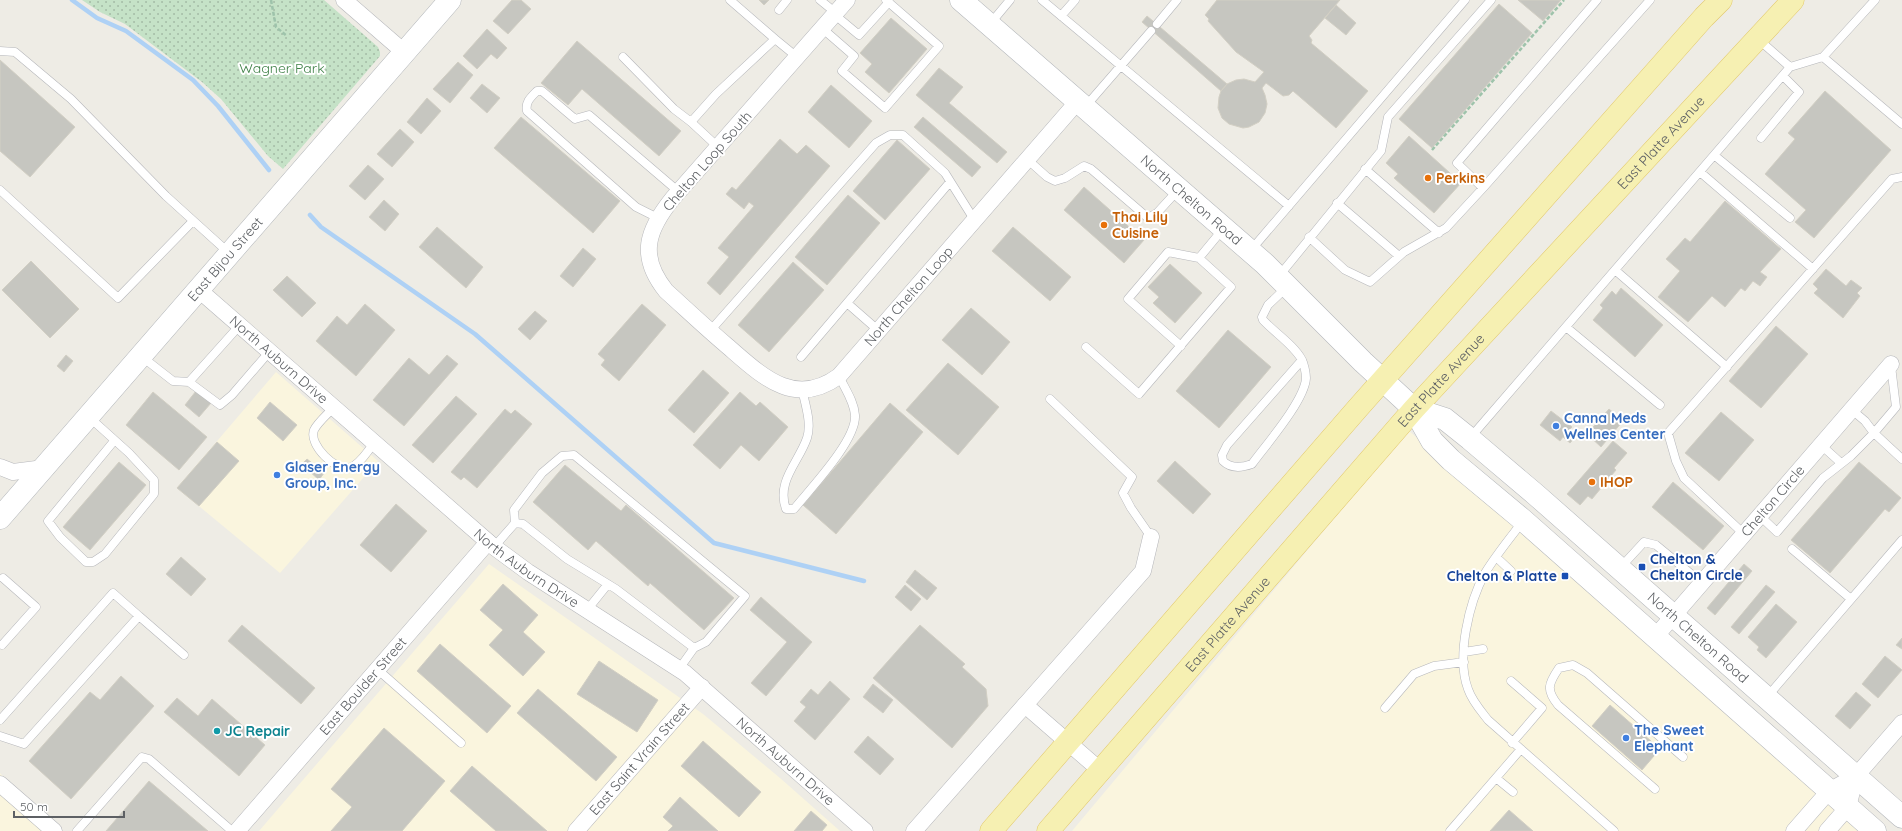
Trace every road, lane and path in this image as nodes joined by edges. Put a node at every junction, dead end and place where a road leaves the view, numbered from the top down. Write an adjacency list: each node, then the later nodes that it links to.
1 (271, 0): 29 (path)
2 (344, 0): 33 (street)
3 (450, 0): 33 (main road, East Bijou Street)
4 (730, 0): 30 (lane)
5 (787, 0): 22 (lane)
6 (820, 0): 23 (lane)
7 (847, 0): 23 (street, Chelton Loop South)
8 (961, 0): 25 (main road, North Chelton Road)
9 (1010, 0): 25 (lane)
10 (1042, 0): 24 (lane)
11 (1075, 0): 24 (lane)
12 (1177, 0): 26 (lane)
13 (1465, 0): 57 (lane)
14 (1491, 0): 48 (lane)
15 (1564, 0): 45 (path)
16 (1597, 0): 52 (lane)
17 (1650, 0): 52 (lane)
18 (1721, 0): 87 (main road)
19 (1794, 0): 31 (main road, East Platte Avenue)
20 (1875, 0): 36 (lane)
21 (887, 1): 23 (lane); 27 (lane)
22 (779, 10)
23 (835, 14): 27 (street, Chelton Loop South)
24 (1061, 16): 37 (lane)
25 (989, 24): 40 (main road, North Chelton Road)
26 (1157, 24)
27 (823, 29): 35 (street, Chelton Loop South)
28 (1151, 31): 37 (lane)
29 (287, 36)
30 (775, 38): 35 (lane); 41 (lane)
31 (1758, 39): 38 (lane); 93 (main road, East Platte Avenue)
32 (0, 51): 60 (lane)
33 (404, 52): 66 (main road, East Bijou Street)
34 (623, 57): 41 (lane)
35 (797, 57): 44 (street, Chelton Loop South)
36 (1823, 57): 38 (lane); 42 (lane)
37 (1121, 67): 40 (lane); 57 (lane)
38 (1790, 67): 39 (lane)
39 (1782, 76): 43 (lane); 46 (lane)
40 (1082, 104): 47 (street, North Chelton Loop); 53 (main road, North Chelton Road)
41 (691, 122): 44 (lane)
42 (1902, 124)
43 (1761, 138)
44 (718, 147): 55 (street, Chelton Loop South)
45 (1432, 150)
46 (1714, 155): 49 (lane); 59 (lane)
47 (1028, 160): 53 (lane); 61 (street, North Chelton Loop)
48 (1365, 169): 56 (lane); 63 (lane)
49 (1700, 172): 69 (lane); 70 (lane)
50 (1902, 177): 69 (lane)
51 (950, 182): 61 (lane); 73 (lane); 76 (lane)
52 (1483, 188): 63 (lane)
53 (1179, 189): 62 (main road, North Chelton Road)
54 (0, 190): 60 (lane)
55 (678, 192): 58 (street, Chelton Loop South); 58 (lane)
56 (1337, 204): 64 (lane); 67 (lane)
57 (1289, 206): 65 (lane)
58 (658, 218): 76 (street, Chelton Loop South)
59 (1790, 218)
60 (192, 221): 66 (lane)
61 (975, 221): 77 (street, North Chelton Loop)
62 (1224, 228): 65 (main road, North Chelton Road); 68 (lane)
63 (1438, 233): 67 (lane)
64 (1309, 237): 67 (lane); 71 (lane)
65 (1250, 251): 71 (main road, North Chelton Road)
66 (230, 254): 72 (main road, East Bijou Street)
67 (1399, 256)
68 (1199, 258): 79 (lane); 79 (lane)
69 (1813, 269): 85 (lane)
70 (1615, 270): 75 (lane); 85 (lane)
71 (1283, 281): 83 (lane); 87 (main road, North Chelton Road)
72 (200, 290): 74 (street, North Auburn Drive); 81 (main road, East Bijou Street)
73 (847, 303): 77 (lane); 82 (lane)
74 (240, 325): 80 (street, North Auburn Drive); 88 (lane)
75 (1566, 327): 91 (lane); 97 (lane)
76 (710, 331): 89 (street, North Chelton Loop)
77 (879, 331): 86 (street, North Chelton Loop)
78 (1086, 346): 79 (lane)
79 (1181, 346)
80 (270, 351): 88 (lane); 92 (street, North Auburn Drive)
81 (142, 356): 88 (lane); 95 (main road, East Bijou Street)
82 (801, 357)
83 (1302, 360): 83 (lane)
84 (1891, 364): 94 (street, Chelton Circle); 96 (lane)
85 (1727, 367): 109 (lane)
86 (839, 376): 89 (street, North Chelton Loop); 89 (lane)
87 (1382, 380): 93 (main road, North Chelton Road); 141 (main road)
88 (189, 382)
89 (802, 389)
90 (1050, 399): 110 (lane)
91 (1660, 405)
92 (334, 407): 99 (street, North Auburn Drive); 99 (lane)
93 (1414, 409): 97 (main road, North Chelton Road); 107 (main road, North Chelton Road); 146 (main road, East Platte Avenue)
94 (1852, 410): 96 (lane); 100 (street, Chelton Circle)
95 (88, 417): 98 (lane); 104 (main road, East Bijou Street)
96 (1874, 433): 101 (lane); 102 (lane)
97 (1470, 439): 115 (main road, North Chelton Road)
98 (114, 441): 98 (lane)
99 (375, 442): 112 (street, North Auburn Drive)
100 (1821, 445): 102 (lane); 106 (street, Chelton Circle)
101 (1902, 459)
102 (1841, 463): 106 (lane)
103 (0, 467): 104 (street)
104 (44, 468): 105 (main road, East Bijou Street)
105 (2, 509)
106 (1760, 516): 109 (street, Chelton Circle)
107 (1523, 520): 114 (lane); 124 (main road, North Chelton Road)
108 (515, 523): 112 (lane); 119 (lane); 126 (lane)
109 (1744, 534): 118 (street, Chelton Circle)
110 (1151, 536): 136 (street)
111 (1902, 540): 120 (lane)
112 (491, 544): 121 (street, North Auburn Drive); 131 (street, East Boulder Street)
113 (1792, 549): 120 (lane)
114 (1496, 557): 116 (lane); 128 (lane)
115 (1620, 569): 118 (lane); 123 (main road, North Chelton Road)
116 (1511, 571)
117 (1, 578): 125 (lane)
118 (1702, 583): 123 (street, Chelton Circle)
119 (608, 584): 121 (lane); 126 (lane)
120 (1851, 599): 135 (lane)
121 (587, 610): 132 (street, North Auburn Drive)
122 (139, 616): 129 (lane); 138 (lane); 140 (lane)
123 (1674, 616): 124 (street, Chelton Circle); 135 (main road, North Chelton Road)
124 (1655, 637): 151 (main road, North Chelton Road)
125 (2, 645)
126 (694, 648): 132 (lane)
127 (1483, 649): 128 (lane)
128 (1464, 652): 130 (lane)
129 (184, 655)
130 (1464, 662): 137 (lane); 143 (lane)
131 (377, 669): 142 (lane); 158 (street, East Boulder Street)
132 (679, 669): 134 (street, North Auburn Drive)
133 (1511, 681): 143 (lane)
134 (702, 687): 159 (street, East Saint Vrain Street); 160 (street, North Auburn Drive)
135 (1767, 698): 147 (main road, North Chelton Road)
136 (1025, 705): 141 (street); 161 (street)
137 (1385, 708)
138 (0, 720)
139 (1902, 723): 147 (street)
140 (0, 736)
141 (1067, 742): 146 (street); 162 (main road)
142 (461, 743)
143 (1512, 743): 144 (lane)
144 (1521, 750): 148 (lane); 165 (lane)
145 (1683, 757): 150 (lane)
146 (1100, 771): 163 (main road, East Platte Avenue)
147 (1856, 776): 151 (street); 153 (street); 154 (main road, North Chelton Road)
148 (1496, 778): 152 (lane); 164 (lane)
149 (0, 784): 155 (street)
150 (1656, 790)
151 (1829, 790): 153 (main road, North Chelton Road); 166 (street)
152 (1513, 792)
153 (1848, 808): 167 (street); 168 (main road, North Chelton Road)
154 (1902, 817)
155 (54, 831)
156 (77, 831): 157 (lane)
157 (232, 831)
158 (237, 831)
159 (576, 831)
160 (865, 831)
161 (914, 831)
162 (991, 831)
163 (1048, 831)
164 (1450, 831)
165 (1614, 831)
166 (1794, 831)
167 (1827, 831)
168 (1875, 831)

